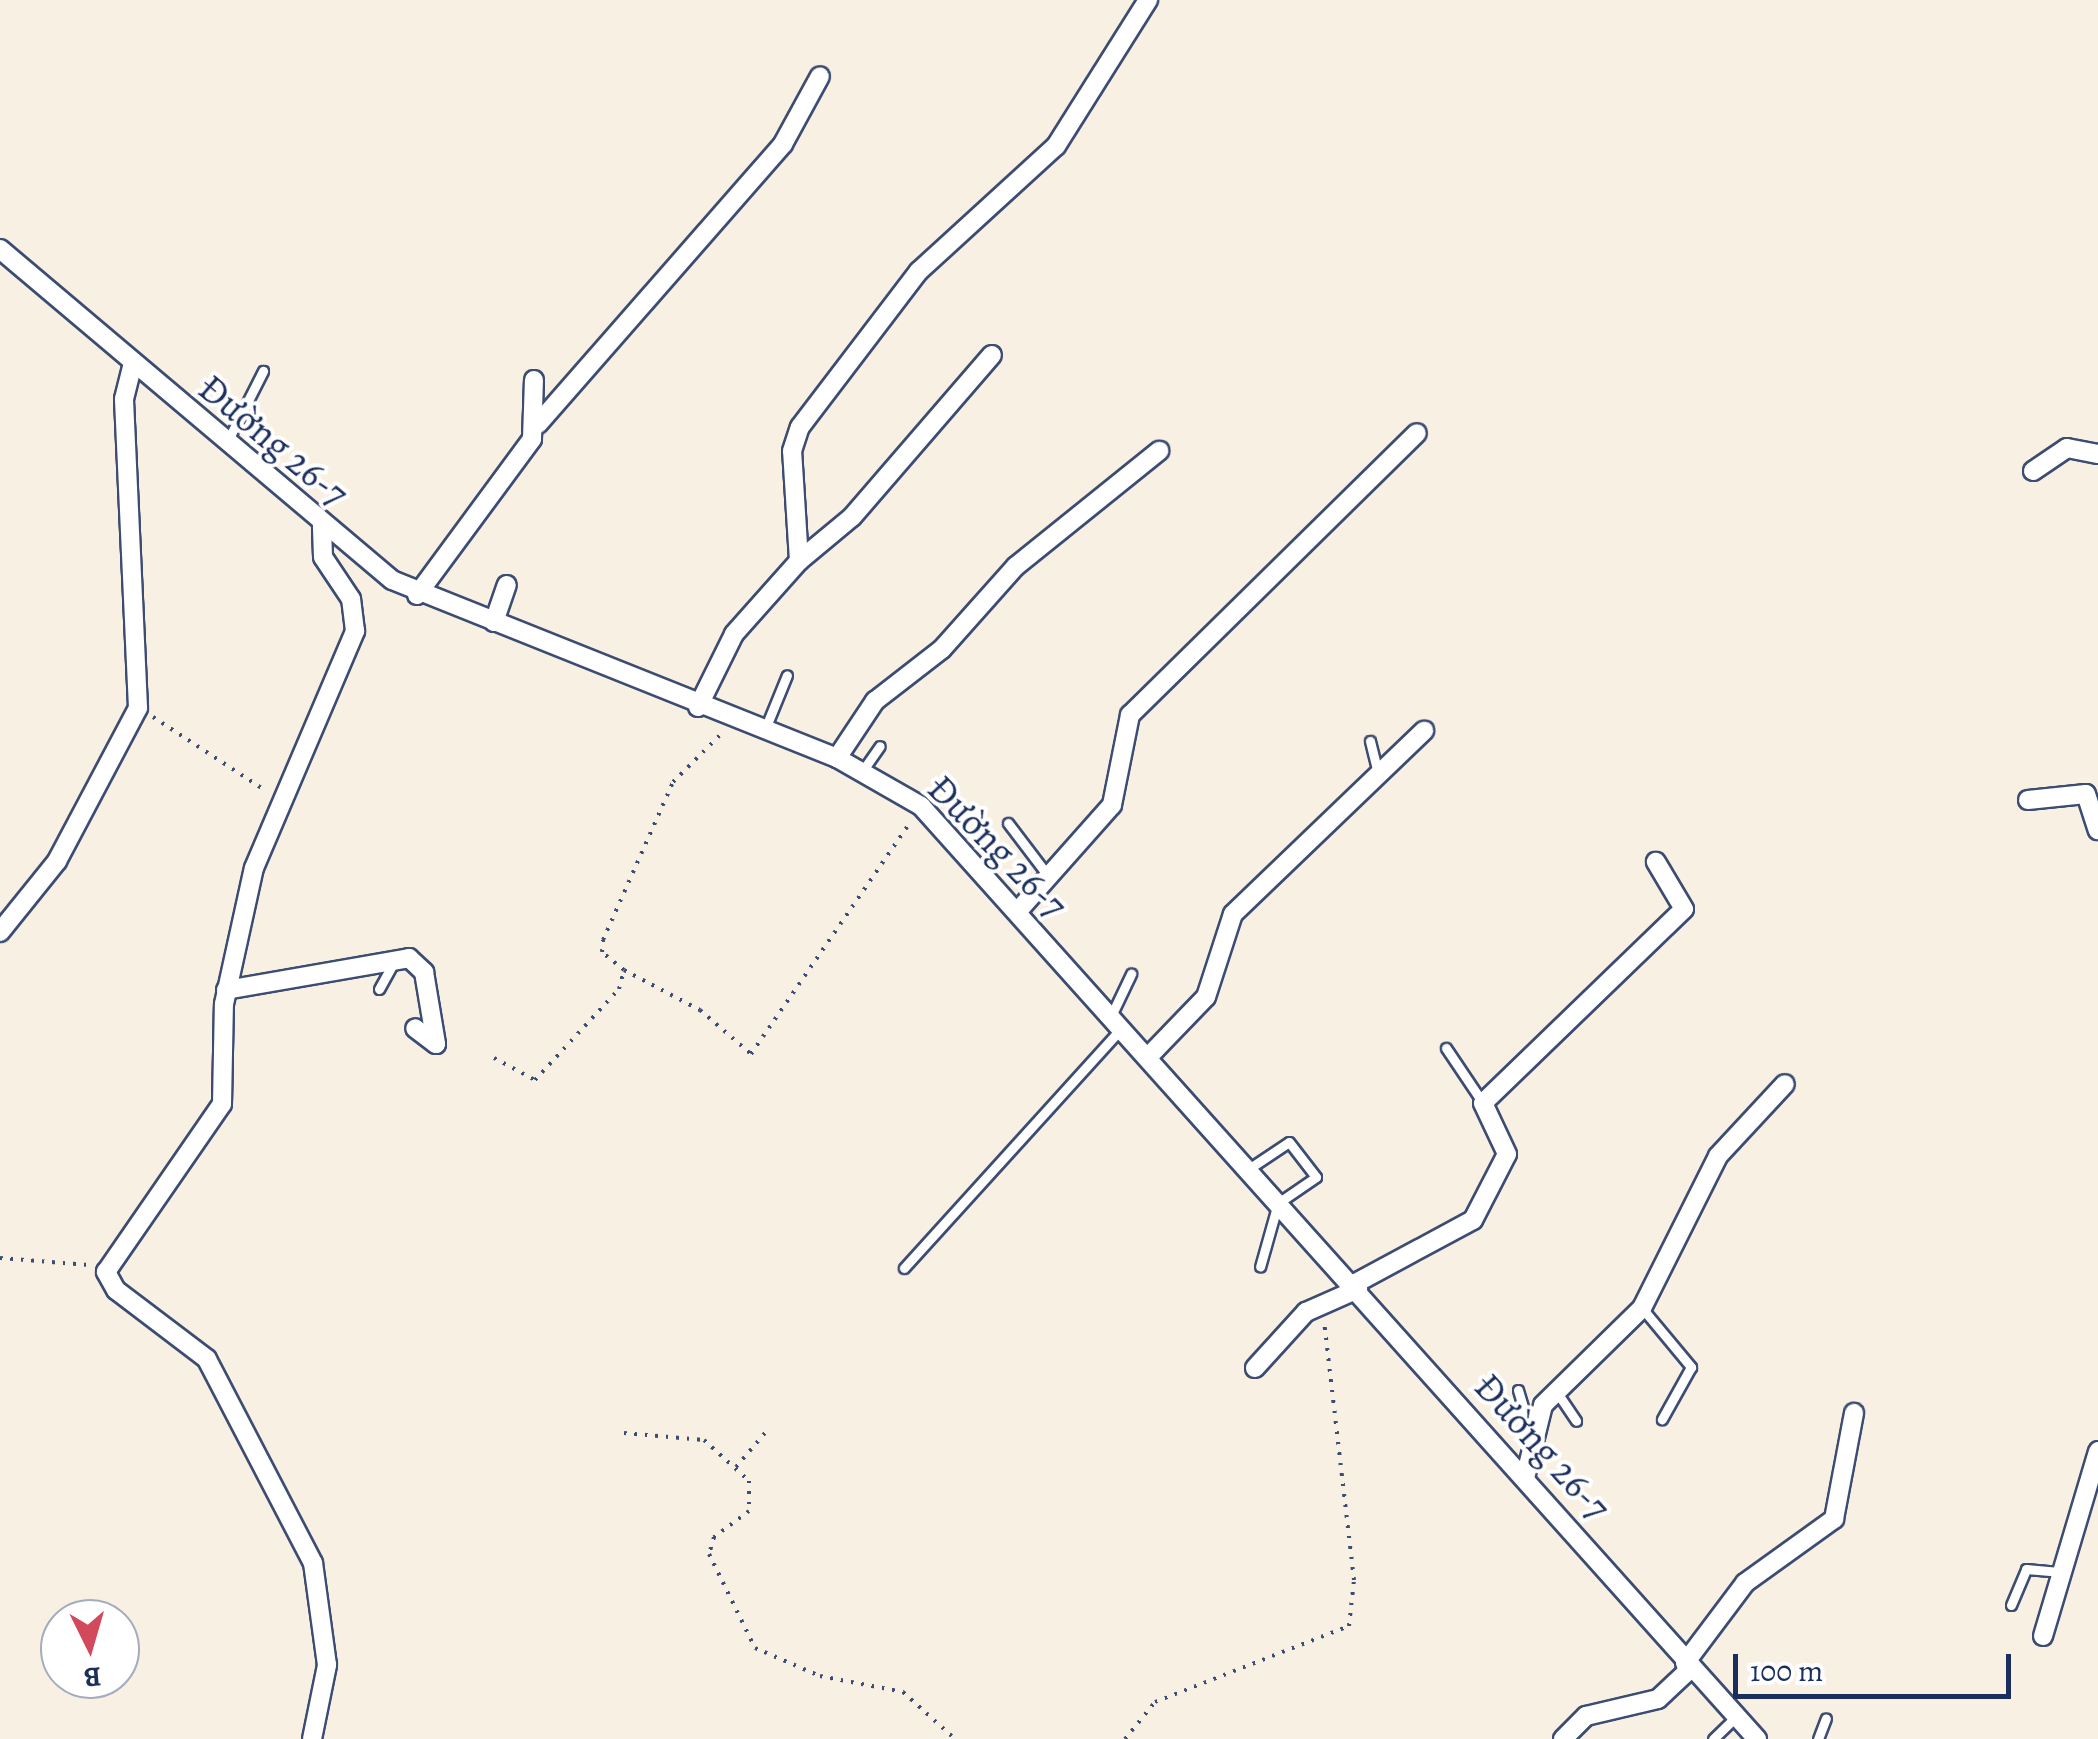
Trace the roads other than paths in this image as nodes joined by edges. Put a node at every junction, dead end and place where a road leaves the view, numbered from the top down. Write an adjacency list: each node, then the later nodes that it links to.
1 (1148, 0): 15 (street)
2 (820, 76): 8 (street)
3 (0, 250): 5 (street, Đường 26-7)
4 (992, 355): 15 (street)
5 (133, 364): 10 (street, Đường 26-7); 34 (street)
6 (262, 371): 10 (lane)
7 (534, 380): 8 (street)
8 (538, 424): 17 (street)
9 (1417, 432): 32 (street)
10 (226, 445): 14 (street, Đường 26-7)
11 (1160, 452): 25 (street)
12 (2098, 454): 13 (street)
13 (2033, 471)
14 (322, 526): 17 (street, Đường 26-7); 37 (street)
15 (799, 561): 20 (street)
16 (507, 585): 18 (street)
17 (417, 594): 18 (street, Đường 26-7)
18 (494, 622): 20 (street, Đường 26-7)
19 (787, 675): 22 (lane)
20 (698, 706): 22 (street, Đường 26-7)
21 (1424, 731): 27 (street)
22 (764, 732): 25 (street, Đường 26-7)
23 (1370, 741): 27 (lane)
24 (880, 746): 26 (lane)
25 (837, 758): 26 (street, Đường 26-7)
26 (863, 770): 33 (street, Đường 26-7)
27 (1378, 774): 42 (street)
28 (2028, 800): 30 (street)
29 (1008, 823): 32 (lane)
30 (2098, 830)
31 (1656, 862): 44 (street)
32 (1049, 877): 33 (street)
33 (1017, 912): 39 (street, Đường 26-7)
34 (0, 932)
35 (396, 960): 37 (street); 38 (lane); 40 (street)
36 (1131, 974): 39 (lane)
37 (226, 990): 66 (street)
38 (378, 990)
39 (1116, 1022): 42 (street, Đường 26-7); 48 (lane)
40 (415, 1028)
41 (1446, 1048): 44 (lane)
42 (1148, 1057): 45 (street, Đường 26-7)
43 (1786, 1084): 50 (street)
44 (1483, 1103): 49 (street)
45 (1247, 1170): 46 (street, Đường 26-7); 46 (lane)
46 (1278, 1203): 47 (lane); 49 (street, Đường 26-7)
47 (1260, 1267)
48 (904, 1268)
49 (1356, 1287): 51 (street); 59 (street, Đường 26-7)
50 (1642, 1308): 52 (street); 55 (lane)
51 (1255, 1368)
52 (1554, 1389): 56 (lane); 57 (street)
53 (1518, 1390): 57 (lane)
54 (1854, 1413): 63 (street)
55 (1662, 1419)
56 (1576, 1421)
57 (1532, 1440): 59 (street)
58 (2098, 1451): 60 (street)
59 (1525, 1478): 63 (street, Đường 26-7)
60 (2062, 1572): 61 (lane); 62 (street)
61 (2012, 1605)
62 (2044, 1636)
63 (1688, 1666): 65 (street, Đường 26-7); 67 (street)
64 (1826, 1718): 70 (lane)
65 (1734, 1719): 68 (lane); 69 (street, Đường 26-7)
66 (312, 1739)
67 (1562, 1739)
68 (1713, 1739)
69 (1757, 1739)
70 (1818, 1739)

